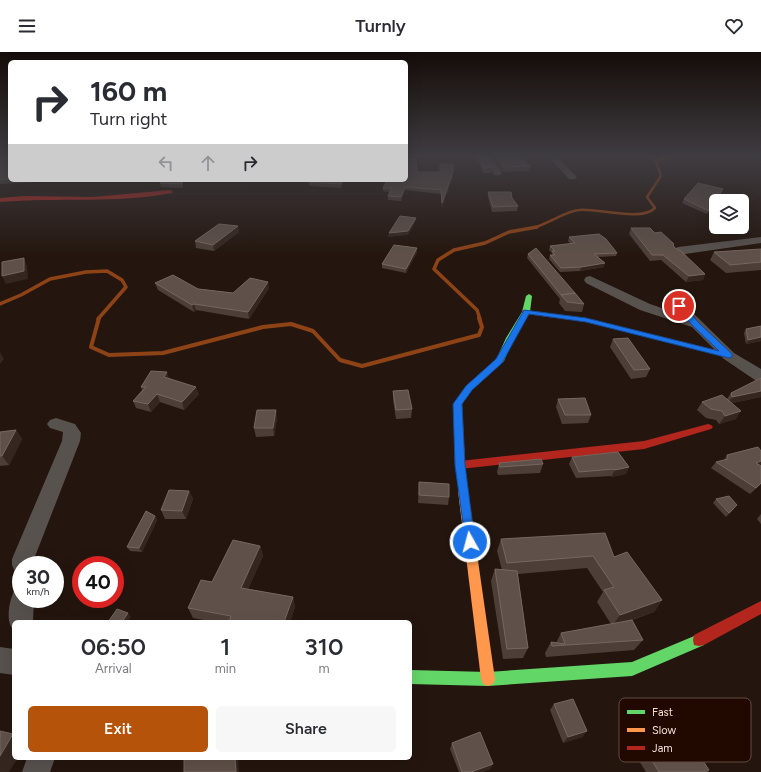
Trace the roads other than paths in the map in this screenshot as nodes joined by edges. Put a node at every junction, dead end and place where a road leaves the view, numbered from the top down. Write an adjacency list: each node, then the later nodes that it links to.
1 (170, 192): 2 (street)
2 (0, 200)
3 (761, 240): 4 (street)
4 (678, 250)
5 (590, 280): 9 (street)
6 (529, 296): 8 (street)
7 (672, 297): 9 (street)
8 (526, 312): 10 (street); 14 (street)
9 (696, 325): 10 (street)
10 (729, 356): 11 (street)
11 (758, 371)
12 (56, 424): 15 (street)
13 (708, 427): 14 (street)
14 (460, 465): 22 (street)
15 (24, 556)
16 (761, 607): 22 (street)
17 (22, 608): 18 (street)
18 (21, 620)
19 (0, 660): 20 (street)
20 (12, 662)
21 (412, 677): 22 (street)
22 (488, 679)
23 (40, 760): 24 (street)
24 (36, 772)

